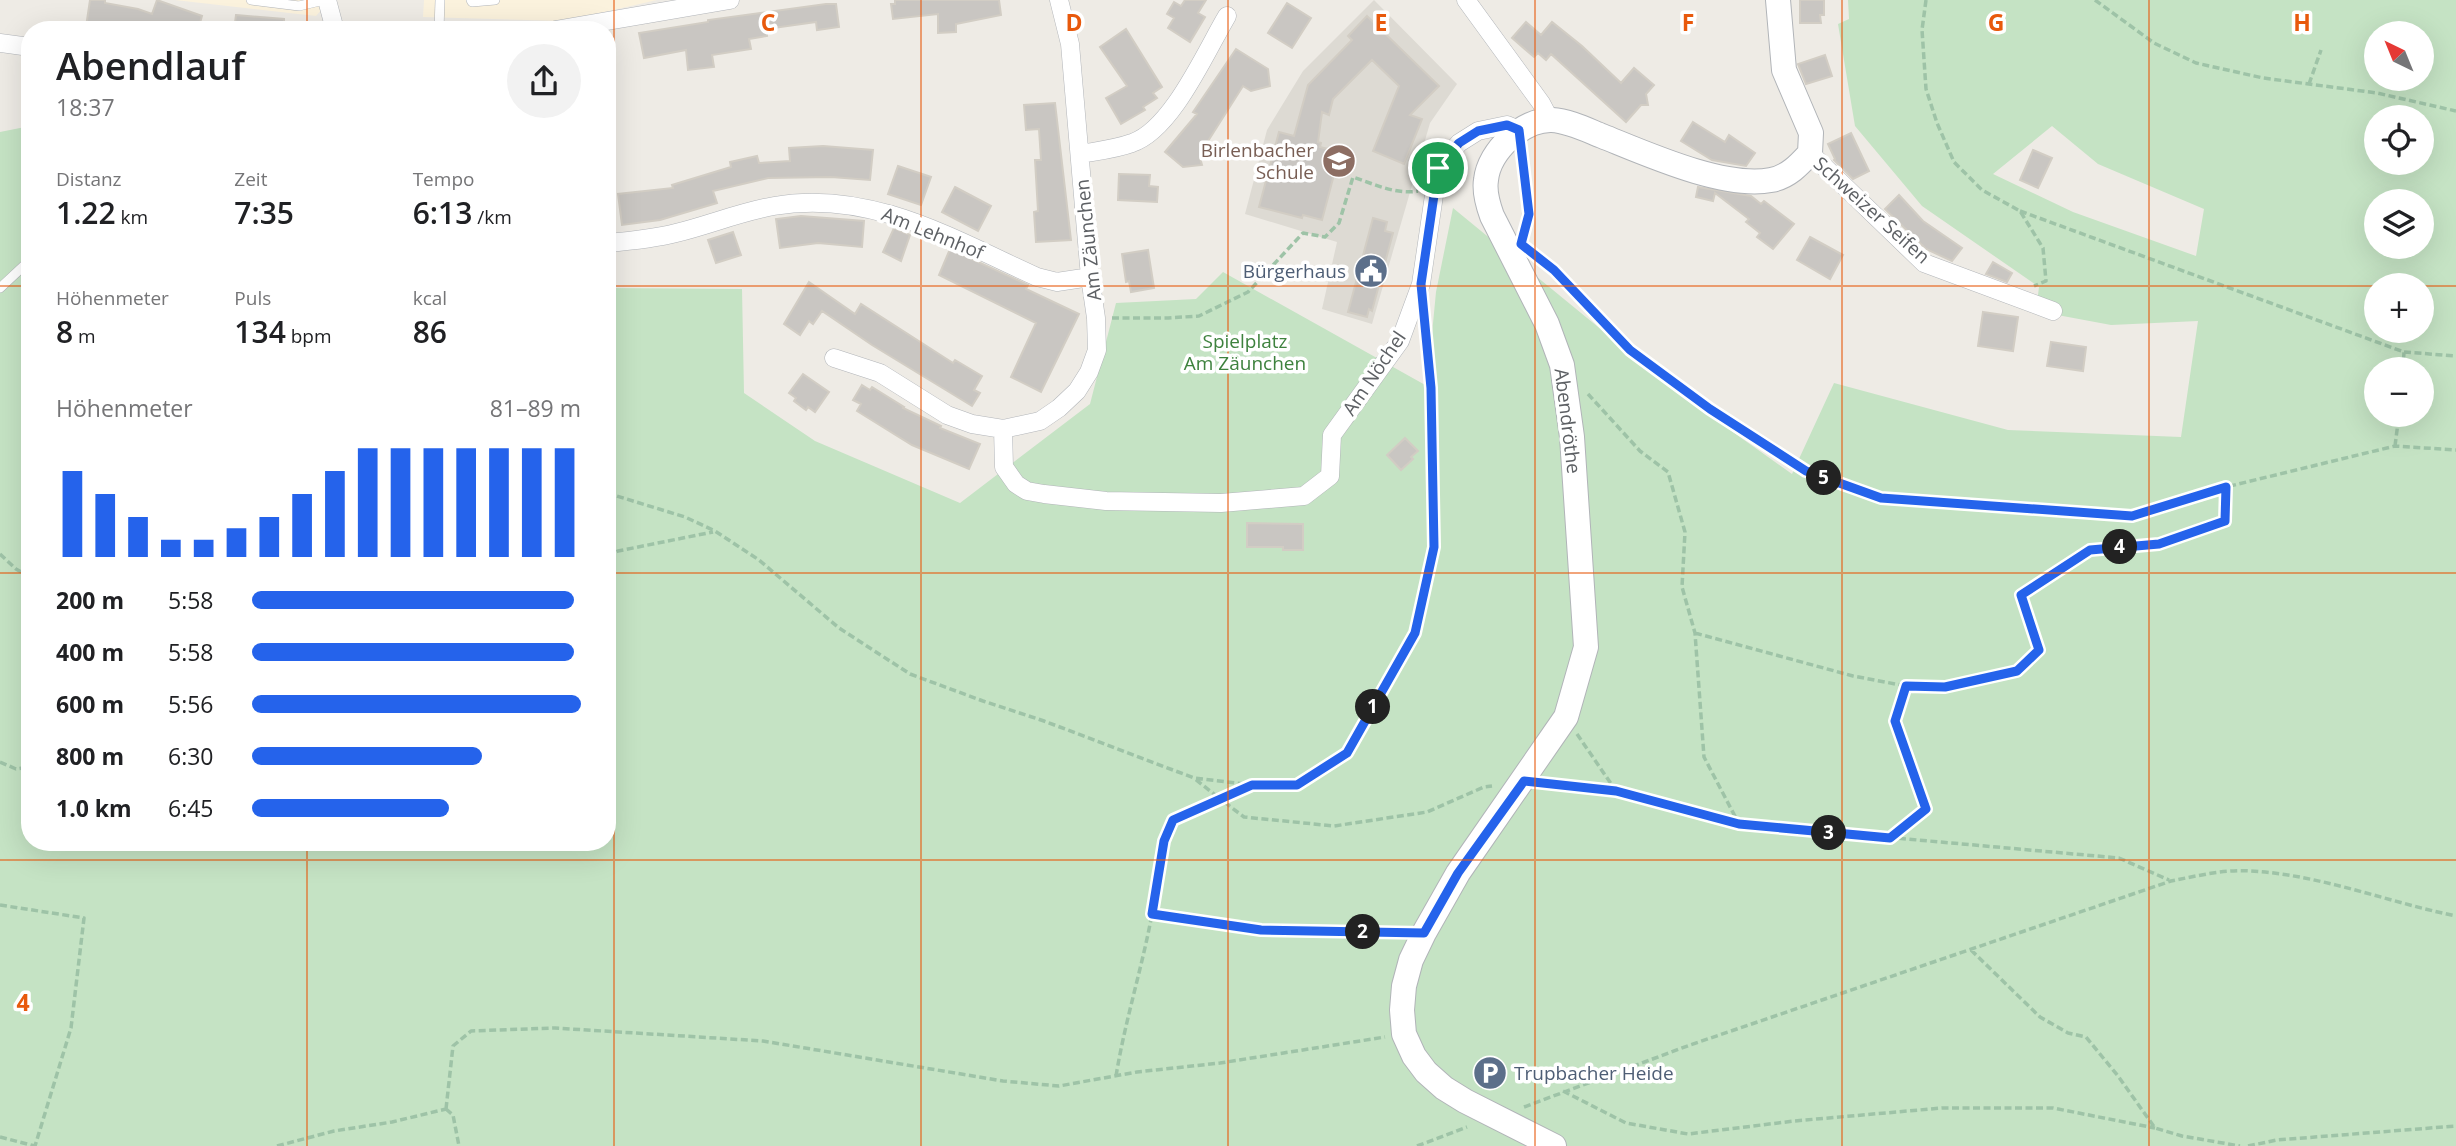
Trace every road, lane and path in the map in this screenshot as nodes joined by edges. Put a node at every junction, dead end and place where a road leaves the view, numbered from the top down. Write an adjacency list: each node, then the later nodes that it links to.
1 (251, 0): 2 (lane)
2 (325, 0): 13 (street)
3 (440, 0): 14 (lane)
4 (471, 0): 5 (lane)
5 (495, 0)
6 (730, 0): 15 (street)
7 (1059, 0): 24 (street, Am Zäunchen)
8 (1466, 0): 21 (street)
9 (1778, 0): 23 (street)
10 (1926, 0): 26 (path)
11 (2095, 0): 19 (path)
12 (1227, 16): 24 (street)
13 (332, 21)
14 (439, 21)
15 (608, 21)
16 (0, 43): 17 (street)
17 (21, 46)
18 (2321, 50): 19 (path)
19 (2309, 85): 20 (path)
20 (2456, 111)
21 (1550, 120): 22 (street, Abendröthe); 23 (street)
22 (1519, 130): 25 (street, Am Nöchel); 28 (lane); 28 (street, Abendröthe)
23 (1810, 153): 32 (street, Schweizer Seifen)
24 (1080, 154): 30 (street, Am Zäunchen)
25 (1435, 187): 34 (path); 42 (street, Am Nöchel)
26 (2020, 211): 32 (path); 36 (path)
27 (616, 242): 30 (street, Am Lehnhof)
28 (1517, 251): 45 (path); 53 (street, Abendröthe)
29 (21, 268): 31 (lane)
30 (1090, 277): 34 (street, Am Zäunchen)
31 (0, 288)
32 (2010, 295): 33 (street, Schweizer Seifen)
33 (2053, 311)
34 (1096, 318): 42 (street, Am Zäunchen)
35 (1425, 323): 58 (path)
36 (2404, 352): 37 (path); 38 (path)
37 (2456, 356)
38 (2404, 357)
39 (834, 358): 42 (street, Am Zäunchen)
40 (1588, 394): 51 (path)
41 (2397, 427): 43 (path)
42 (1003, 429)
43 (2395, 446): 44 (path); 45 (path)
44 (2456, 450)
45 (2226, 487): 52 (path)
46 (616, 496): 47 (path)
47 (715, 531): 48 (path); 56 (path)
48 (616, 552)
49 (0, 554): 50 (path)
50 (21, 572)
51 (1695, 633): 52 (path); 61 (path)
52 (1906, 686): 62 (path)
53 (1566, 717): 57 (street, Abendröthe); 59 (path)
54 (0, 762): 55 (path)
55 (21, 768)
56 (1194, 778): 58 (path); 60 (path)
57 (1524, 781): 59 (path); 60 (path); 67 (street, Abendröthe)
58 (1252, 785): 60 (path)
59 (1616, 791): 61 (path)
60 (1219, 798): 65 (path)
61 (1739, 824): 62 (path)
62 (1890, 838): 63 (path)
63 (2171, 881): 66 (path); 68 (path)
64 (0, 905): 77 (path)
65 (1152, 914): 67 (path); 70 (path)
66 (2456, 916)
67 (1424, 933): 69 (street, Abendröthe)
68 (1972, 950): 71 (path); 75 (path)
69 (1404, 1034): 70 (path); 73 (street)
70 (1116, 1076): 72 (path)
71 (1563, 1091): 73 (path); 75 (path)
72 (446, 1109): 78 (path); 79 (path)
73 (1496, 1118): 80 (path); 81 (street)
74 (2456, 1126): 83 (path)
75 (2155, 1128): 82 (path)
76 (0, 1137): 77 (path)
77 (35, 1146)
78 (276, 1146)
79 (459, 1146)
80 (1417, 1146)
81 (1554, 1146)
82 (2240, 1146)
83 (2248, 1146)

